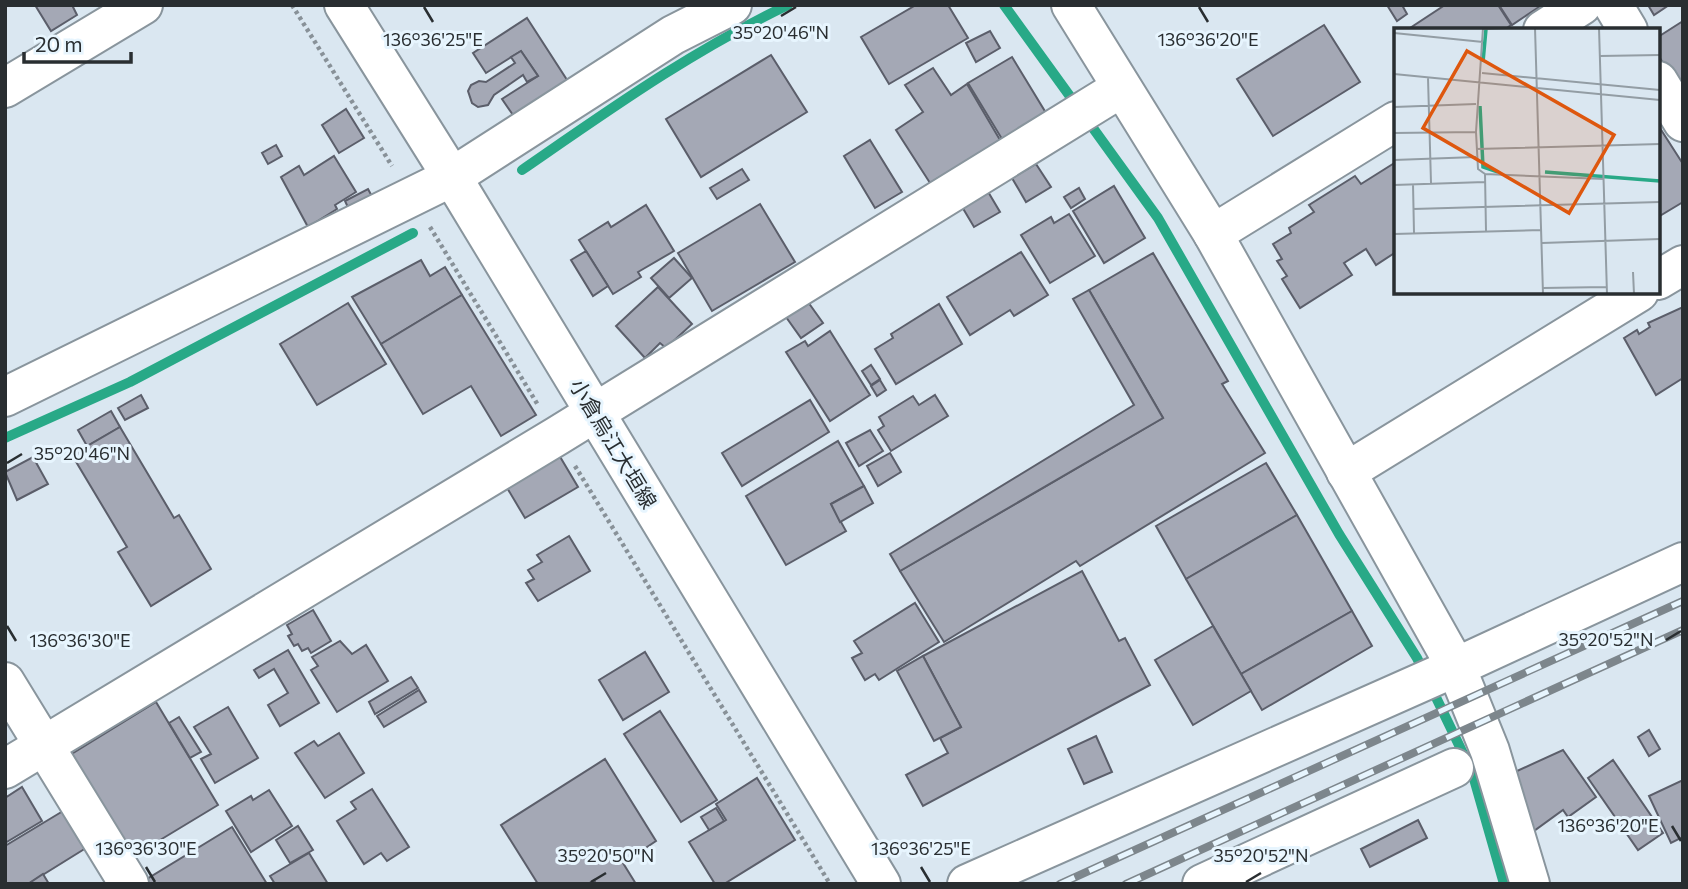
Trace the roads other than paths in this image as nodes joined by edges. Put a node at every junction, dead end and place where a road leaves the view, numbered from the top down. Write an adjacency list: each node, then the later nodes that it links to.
1 (143, 5): 10 (street)
2 (344, 5): 14 (street, 小倉烏江大垣線)
3 (732, 5): 14 (street)
4 (1583, 5): 7 (street)
5 (1613, 5): 8 (street)
6 (1082, 9): 11 (street)
7 (1546, 28)
8 (1627, 28)
9 (1660, 84): 13 (street)
10 (5, 88)
11 (1096, 103): 15 (street); 20 (street)
12 (1394, 122): 15 (street)
13 (1683, 122)
14 (452, 177): 19 (street); 20 (street, 小倉烏江大垣線)
15 (1213, 234): 21 (street)
16 (1683, 265): 17 (street)
17 (1660, 280)
18 (1636, 294): 21 (street)
19 (5, 397)
20 (596, 412): 25 (street); 29 (street, 小倉烏江大垣線)
21 (1346, 472): 23 (street)
22 (1683, 562): 23 (street)
23 (1456, 667): 30 (street); 32 (street)
24 (5, 682): 25 (street)
25 (44, 745): 27 (street); 28 (street)
26 (1454, 768): 31 (street)
27 (5, 769)
28 (129, 884)
29 (881, 884)
30 (967, 884)
31 (1202, 884)
32 (1530, 884)

